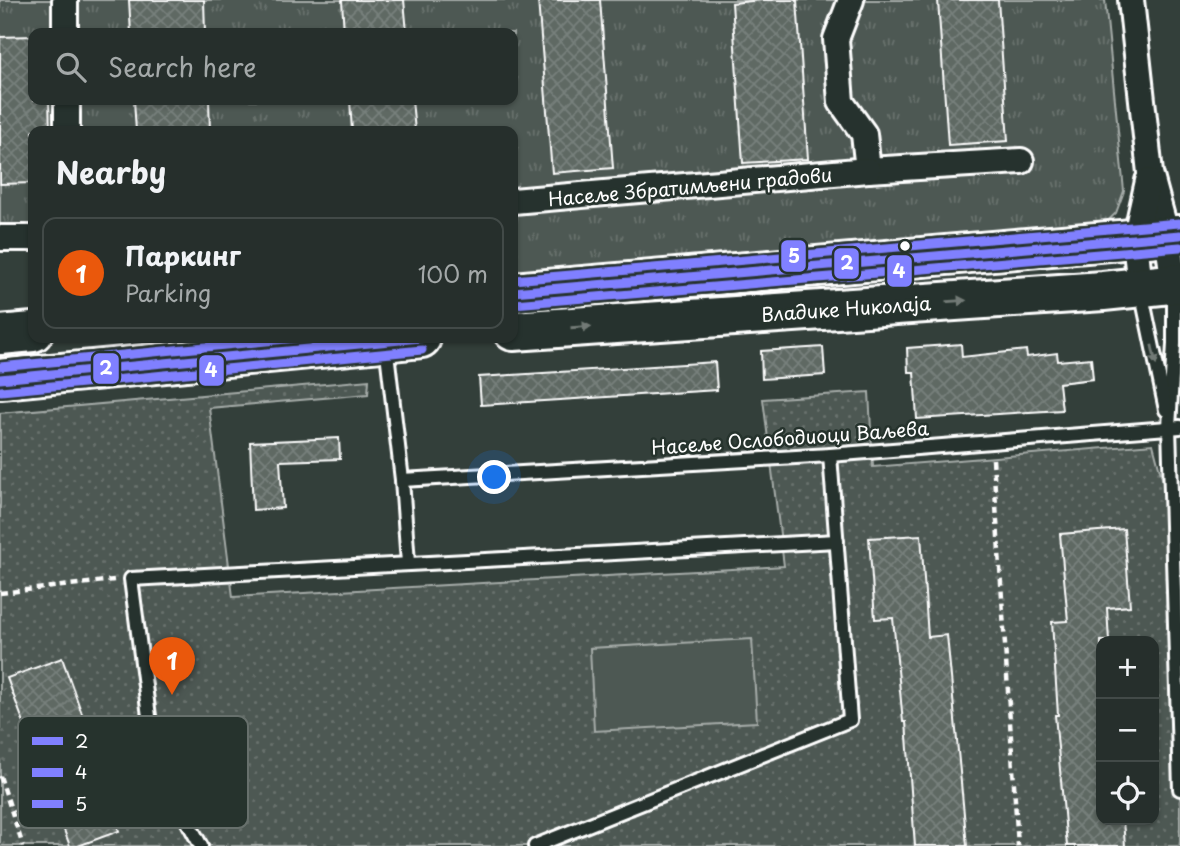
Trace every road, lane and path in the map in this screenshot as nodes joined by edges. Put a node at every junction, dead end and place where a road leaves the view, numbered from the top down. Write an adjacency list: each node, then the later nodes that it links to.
1 (65, 0): 4 (street)
2 (851, 0): 8 (street)
3 (1131, 0): 10 (street)
4 (65, 28)
5 (67, 105): 6 (street)
6 (67, 126)
7 (1021, 161): 8 (street, Насеље Збратимљени градови)
8 (868, 170): 9 (street, Насеље Збратимљени градови)
9 (518, 201)
10 (1161, 237): 13 (street); 13 (street); 14 (main road)
11 (0, 238): 12 (street)
12 (28, 238)
13 (1165, 285): 15 (main road, Владике Николаја, one-way to 13); 21 (lane, one-way to 21); 21 (lane)
14 (518, 292)
15 (518, 331)
16 (28, 332): 17 (main road)
17 (0, 335)
18 (364, 343): 20 (main road)
19 (404, 343): 24 (lane)
20 (0, 379)
21 (1175, 427): 22 (lane, Насеље Ослободиоци Ваљева); 31 (lane)
22 (992, 442): 23 (lane, Насеље Ослободиоци Ваљева); 36 (path)
23 (830, 455): 24 (lane, Насеље Ослободиоци Ваљева); 25 (lane)
24 (402, 480): 26 (lane)
25 (837, 541): 26 (lane); 35 (lane)
26 (408, 563): 27 (lane)
27 (131, 579): 28 (path); 29 (lane)
28 (0, 593)
29 (149, 716)
30 (0, 776): 33 (path)
31 (1180, 789)
32 (191, 828): 34 (lane)
33 (23, 846)
34 (201, 846)
35 (534, 846)
36 (1018, 846)

